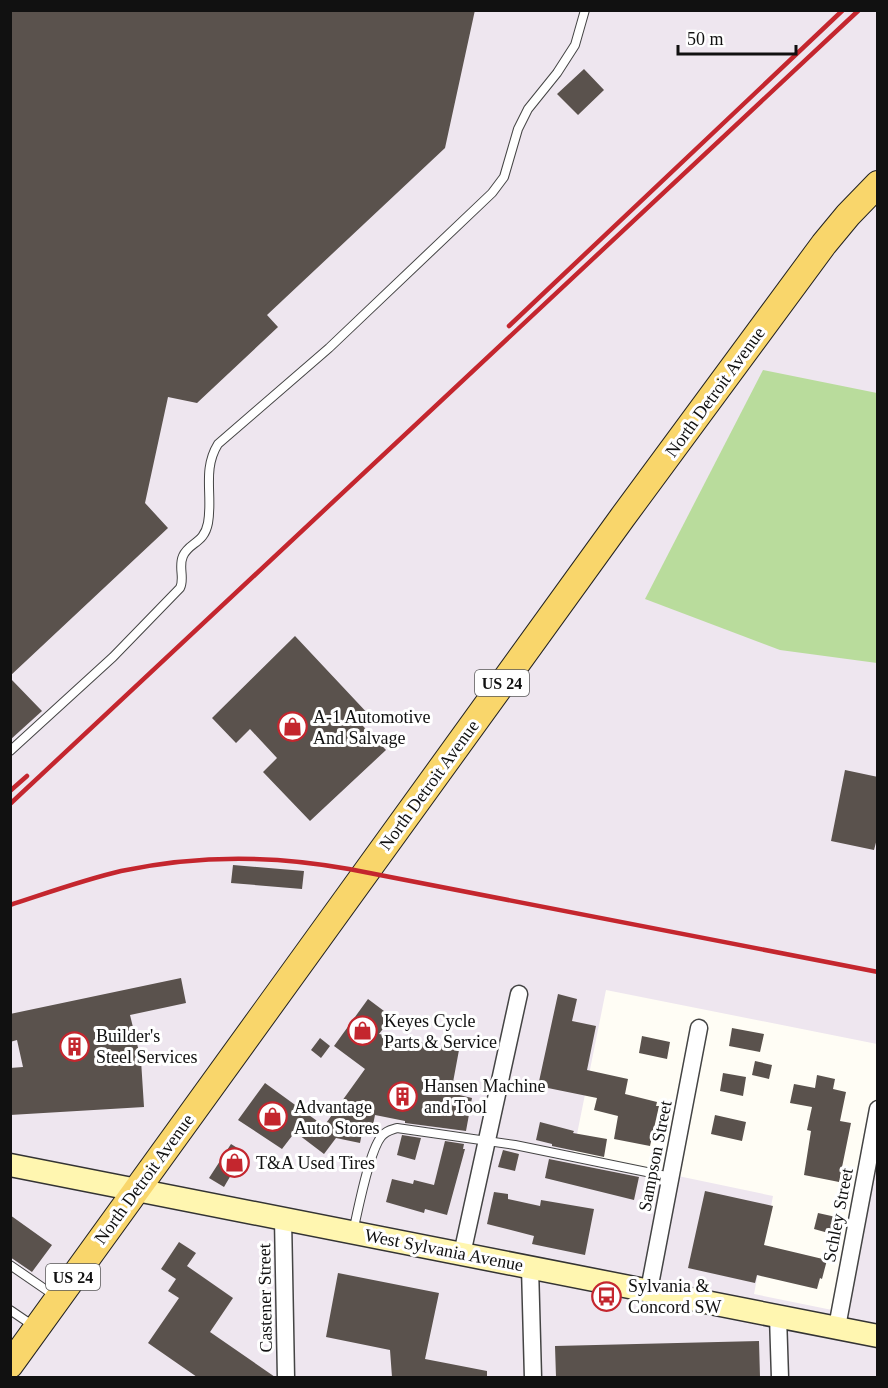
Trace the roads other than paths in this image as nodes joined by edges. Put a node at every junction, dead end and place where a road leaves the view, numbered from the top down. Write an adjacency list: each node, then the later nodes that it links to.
1 (585, 10): 3 (lane)
2 (878, 184): 10 (main road, North Detroit Avenue / US 24)
3 (10, 752)
4 (519, 994): 7 (street)
5 (699, 1028): 9 (street, Sampson Street)
6 (878, 1109): 21 (street, Schley Street)
7 (487, 1142): 9 (lane); 12 (lane); 13 (street)
8 (10, 1165): 10 (main road, West Sylvania Avenue)
9 (671, 1177): 16 (street, Sampson Street)
10 (136, 1189): 11 (main road, West Sylvania Avenue); 17 (main road, North Detroit Avenue / US 24)
11 (283, 1218): 12 (main road, West Sylvania Avenue); 24 (street, Castener Street)
12 (353, 1232): 13 (main road, West Sylvania Avenue)
13 (462, 1254): 15 (main road, West Sylvania Avenue)
14 (10, 1265): 17 (lane)
15 (530, 1267): 16 (main road, West Sylvania Avenue); 25 (street)
16 (649, 1290): 19 (main road, West Sylvania Avenue)
17 (58, 1298): 20 (main road, North Detroit Avenue / US 24)
18 (10, 1310): 20 (lane)
19 (778, 1316): 21 (main road, West Sylvania Avenue); 26 (street)
20 (37, 1328): 23 (main road, North Detroit Avenue / US 24)
21 (837, 1328): 22 (main road, West Sylvania Avenue)
22 (878, 1335)
23 (12, 1361)
24 (286, 1377)
25 (533, 1377)
26 (780, 1377)

